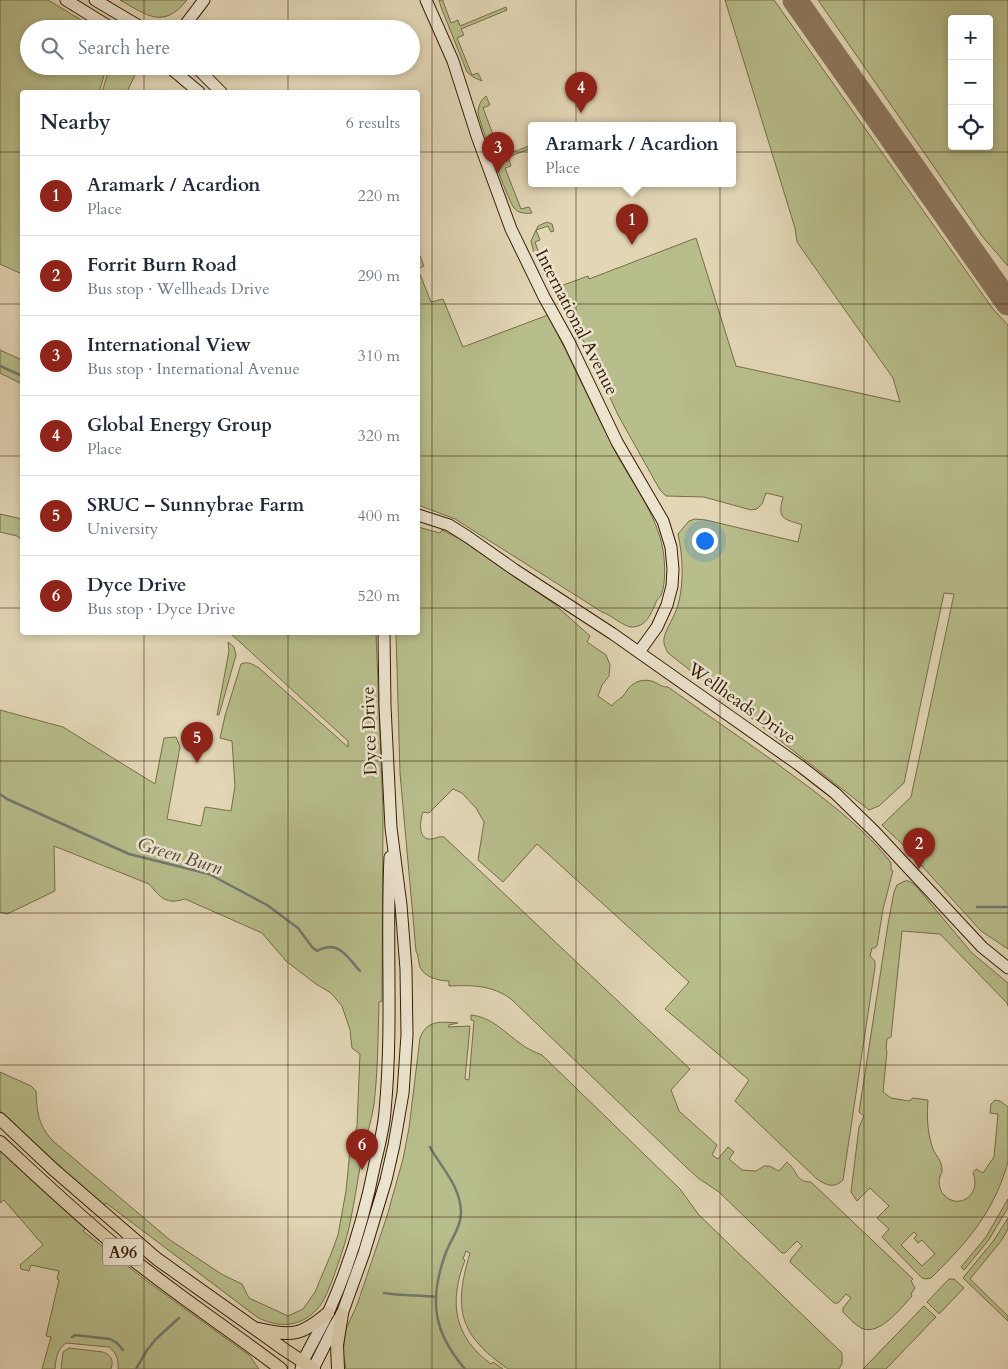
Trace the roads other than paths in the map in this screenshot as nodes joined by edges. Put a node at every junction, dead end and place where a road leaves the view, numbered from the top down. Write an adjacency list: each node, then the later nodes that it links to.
1 (66, 0): 5 (street)
2 (95, 0): 6 (street)
3 (204, 0): 7 (street)
4 (426, 0): 14 (street, International Avenue)
5 (98, 20)
6 (129, 20)
7 (189, 20)
8 (179, 75): 10 (street)
9 (204, 75): 11 (street)
10 (197, 90)
11 (219, 90)
12 (420, 516): 14 (street, Wellheads Drive)
13 (384, 635): 15 (street, Dyce Drive)
14 (640, 652): 16 (street, Wellheads Drive)
15 (391, 828): 19 (street, Dyce Drive); 20 (street, Dyce Drive)
16 (1008, 968)
17 (0, 1119): 21 (main road, A96)
18 (0, 1142): 23 (main road, A96)
19 (328, 1313): 21 (main road); 22 (street, Dyce Drive)
20 (342, 1314): 22 (street, Dyce Drive); 24 (main road)
21 (252, 1327): 22 (main road, A96)
22 (309, 1367)
23 (281, 1369)
24 (338, 1369)

